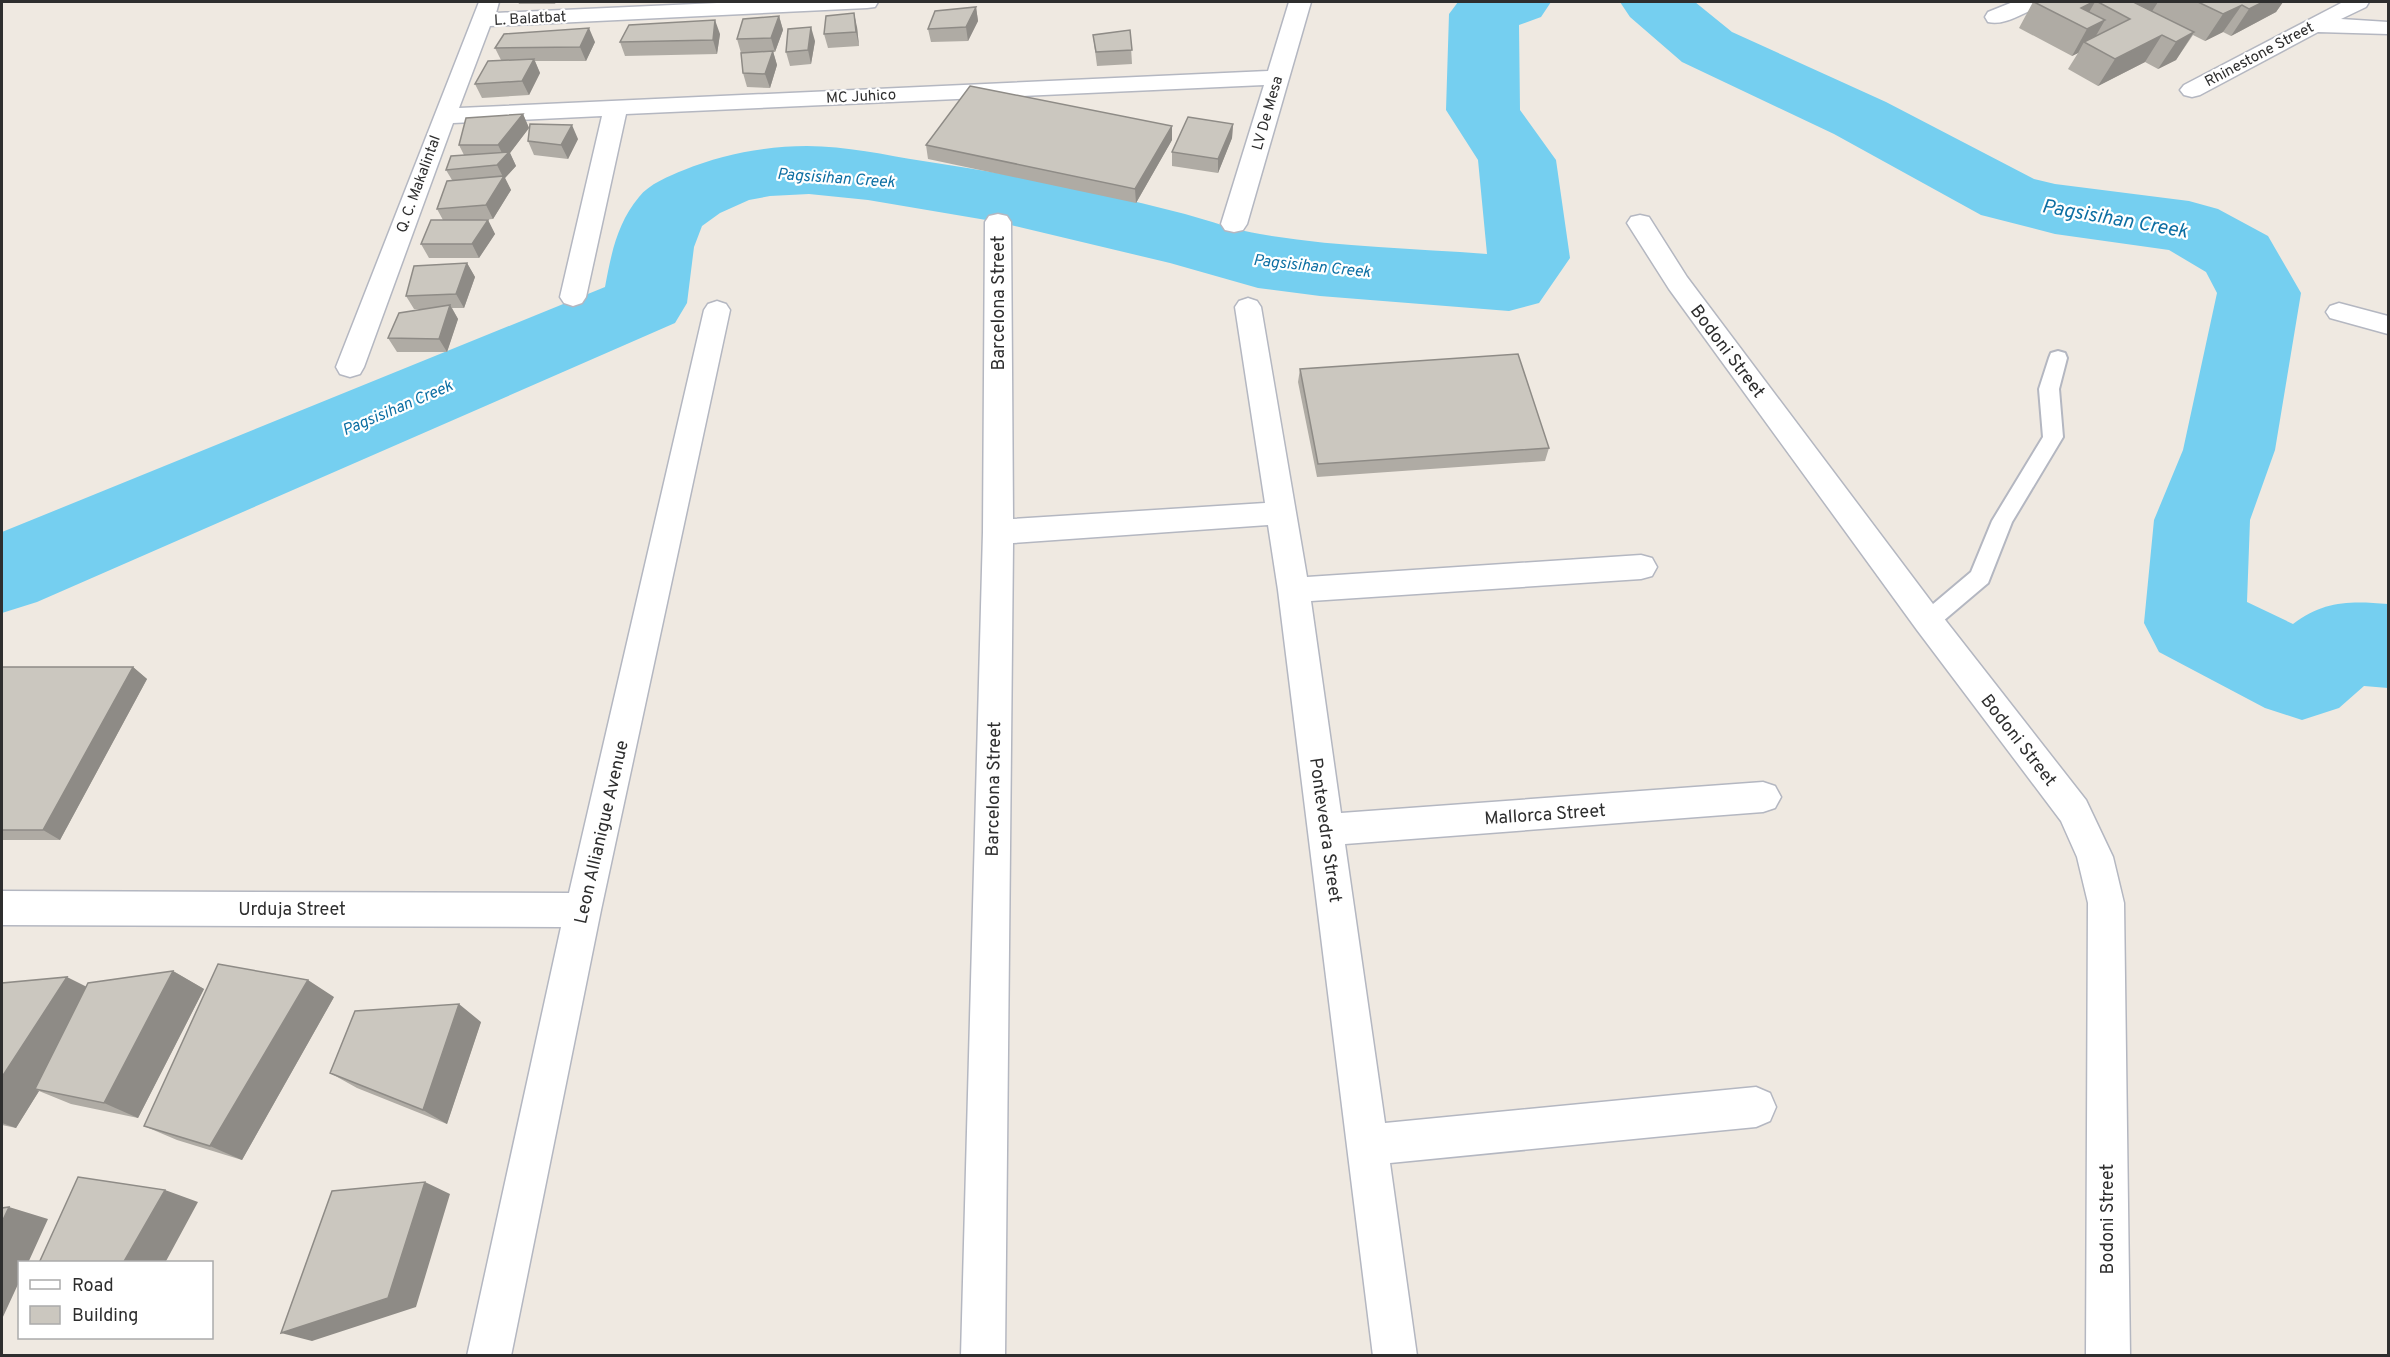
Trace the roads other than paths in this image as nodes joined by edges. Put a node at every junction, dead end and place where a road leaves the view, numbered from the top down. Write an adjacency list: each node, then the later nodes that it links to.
1 (867, 2): 5 (street, L. Balatbat)
2 (1300, 2): 9 (street, LV De Mesa)
3 (2030, 2): 6 (street)
4 (2358, 2): 7 (street, Rhinestone Street)
5 (486, 11): 12 (street, Q. C. Makalintal)
6 (1996, 17)
7 (2314, 25): 8 (street); 10 (street, Rhinestone Street)
8 (2388, 28)
9 (1278, 77): 11 (street, MC Juhico); 15 (street, LV De Mesa)
10 (2192, 90)
11 (616, 108): 12 (street, MC Juhico); 16 (street)
12 (444, 116): 22 (street, Q. C. Makalintal)
13 (998, 222): 24 (street, Barcelona Street)
14 (1640, 223): 27 (street, Bodoni Street)
15 (1234, 224)
16 (573, 297)
17 (1248, 307): 23 (street, Pontevedra Street)
18 (717, 310): 31 (street, Leon Allianigue Avenue)
19 (2339, 312): 20 (street)
20 (2388, 325)
21 (2058, 358): 27 (lane)
22 (350, 367)
23 (1280, 513): 24 (street); 26 (street, Pontevedra Street)
24 (998, 532): 35 (street, Barcelona Street)
25 (1641, 567): 26 (street)
26 (1294, 590): 29 (street, Pontevedra Street)
27 (1928, 621): 37 (street, Bodoni Street)
28 (1763, 797): 29 (street, Mallorca Street)
29 (1327, 830): 33 (street, Pontevedra Street)
30 (2, 908): 31 (street, Urduja Street)
31 (583, 910): 34 (street, Leon Allianigue Avenue)
32 (1756, 1107): 33 (street)
33 (1368, 1145): 36 (street, Pontevedra Street)
34 (489, 1356)
35 (983, 1356)
36 (1395, 1356)
37 (2108, 1356)

